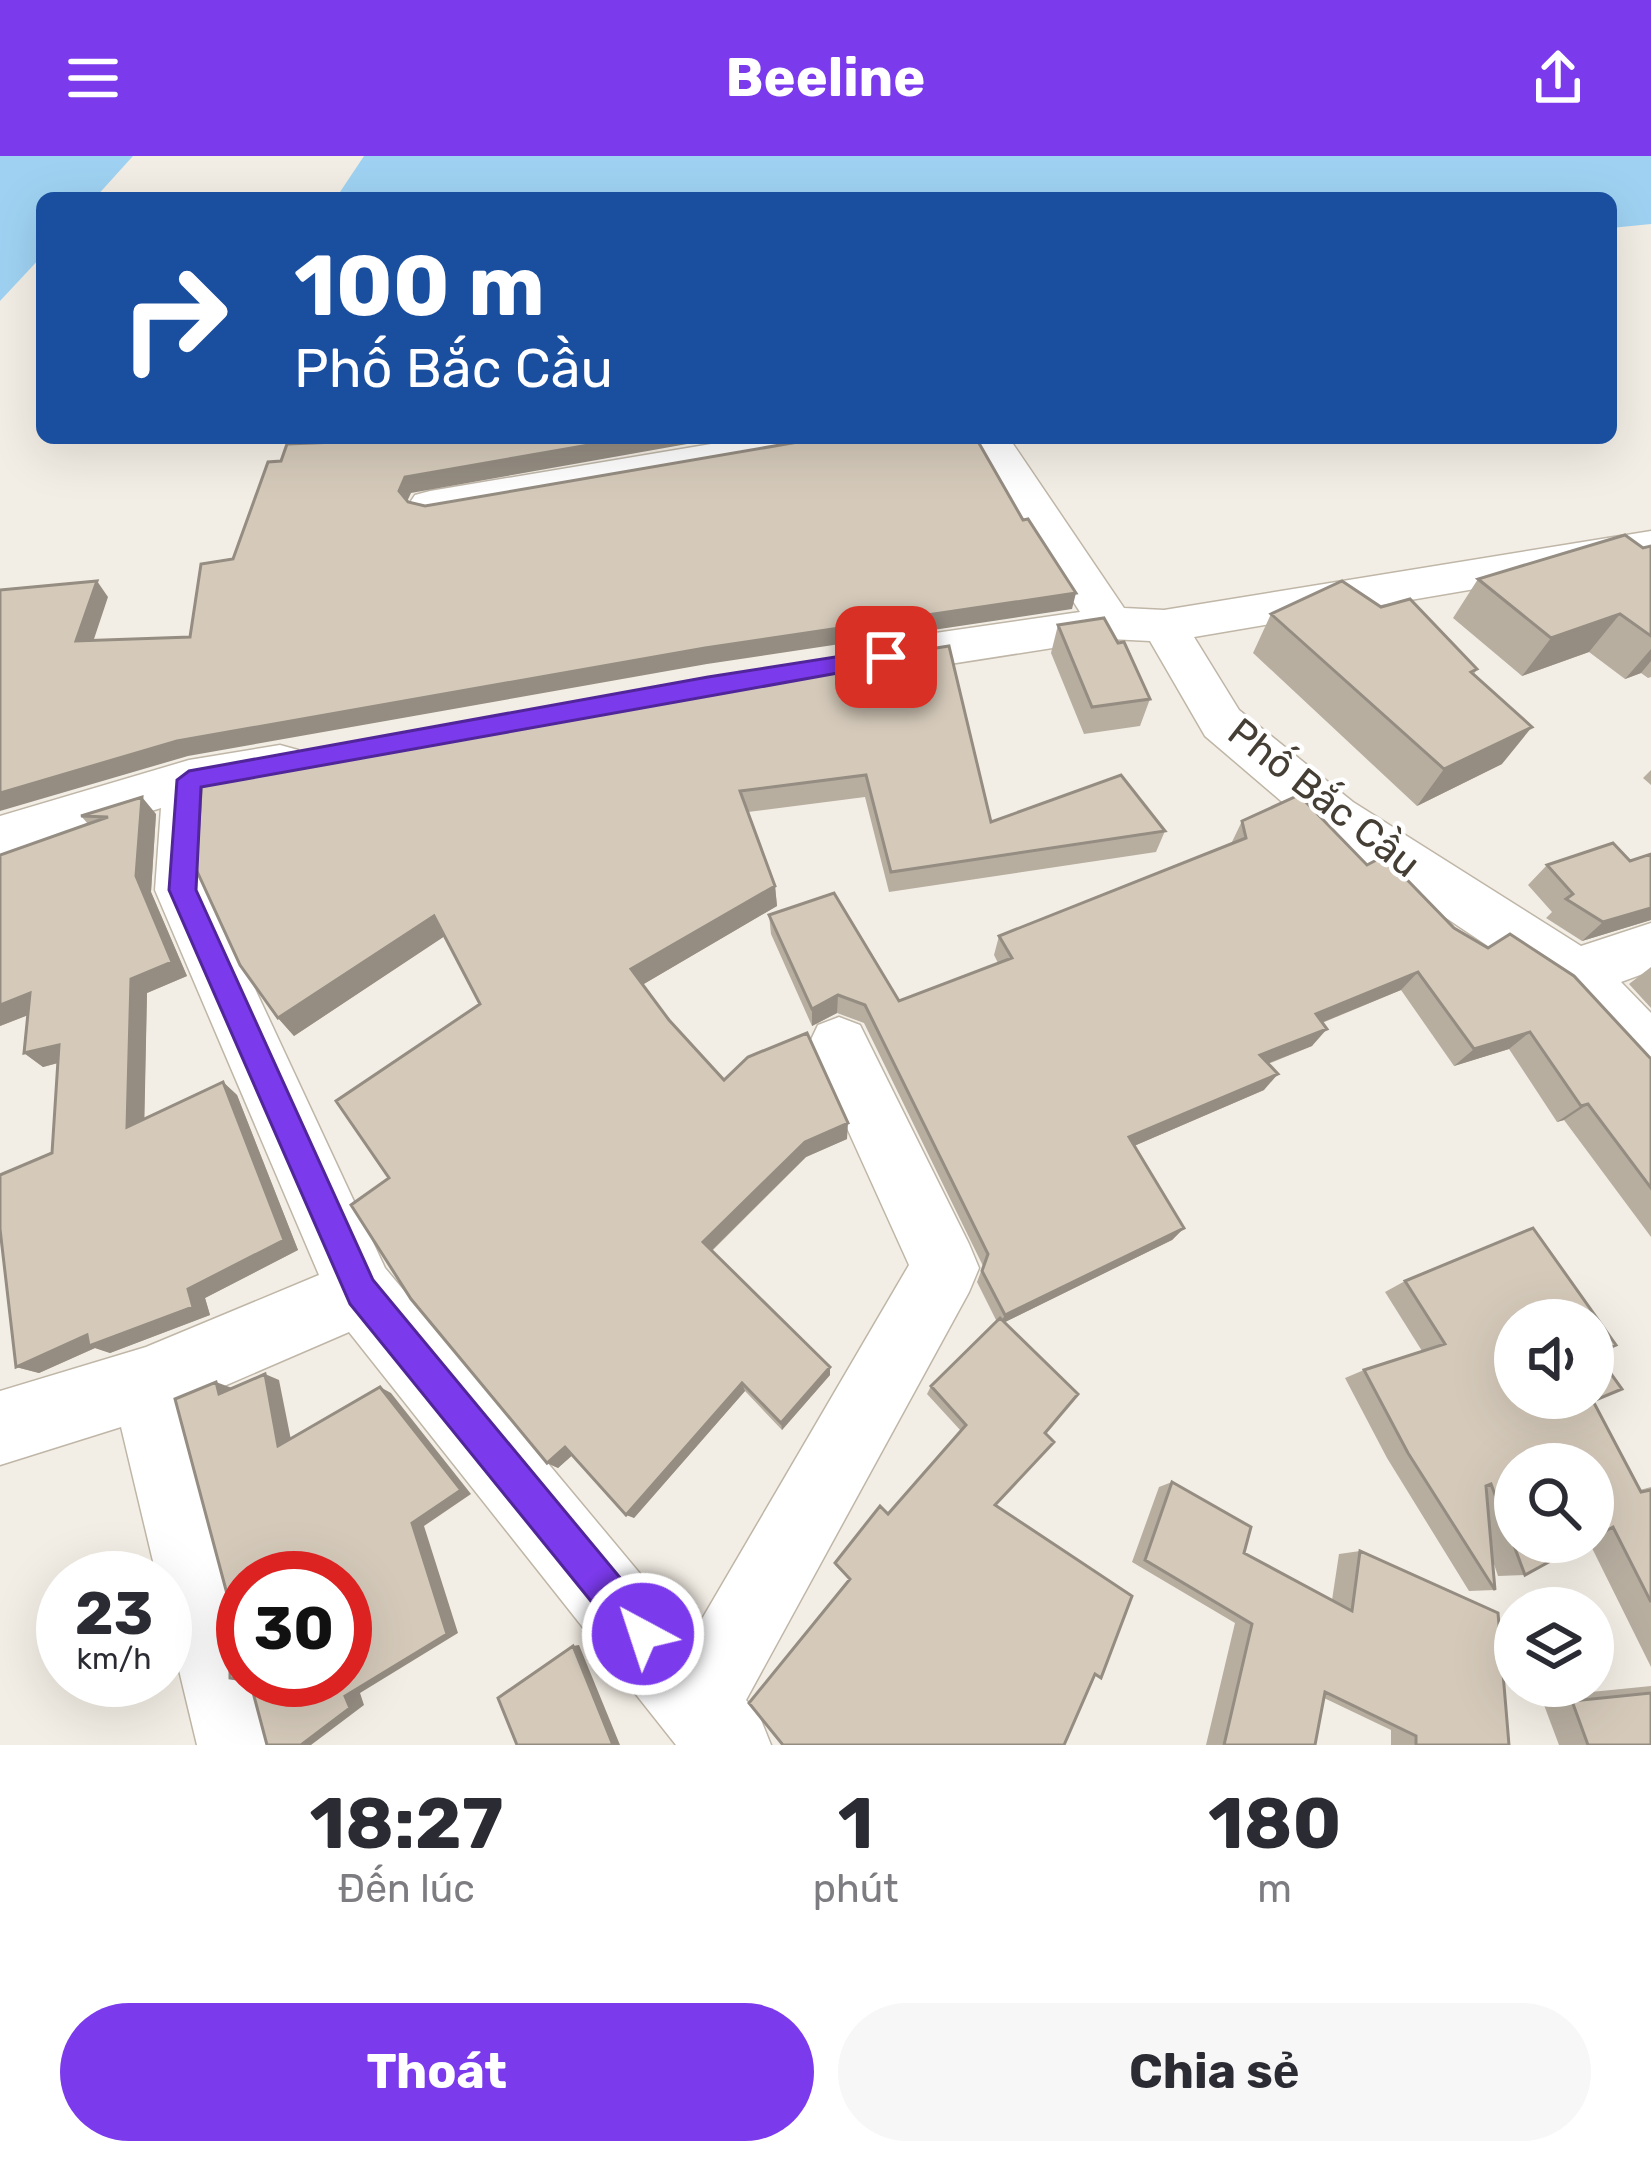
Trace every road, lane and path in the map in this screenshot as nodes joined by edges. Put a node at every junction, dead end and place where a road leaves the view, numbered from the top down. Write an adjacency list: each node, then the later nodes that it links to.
1 (783, 444): 3 (street)
2 (993, 444): 5 (street)
3 (430, 504)
4 (1651, 545): 6 (street)
5 (1110, 623): 6 (street); 7 (street)
6 (1165, 626): 12 (street, Phố Bắc Cầu)
7 (826, 667)
8 (330, 754): 9 (street)
9 (189, 780): 10 (street); 15 (street)
10 (0, 837)
11 (1651, 947): 12 (street)
12 (1575, 973): 14 (street, Phố Bắc Cầu)
13 (839, 1044): 18 (street)
14 (1651, 1054)
15 (362, 1292): 16 (street); 18 (street)
16 (146, 1383): 17 (street); 19 (street)
17 (0, 1428)
18 (714, 1724)
19 (239, 1745)

